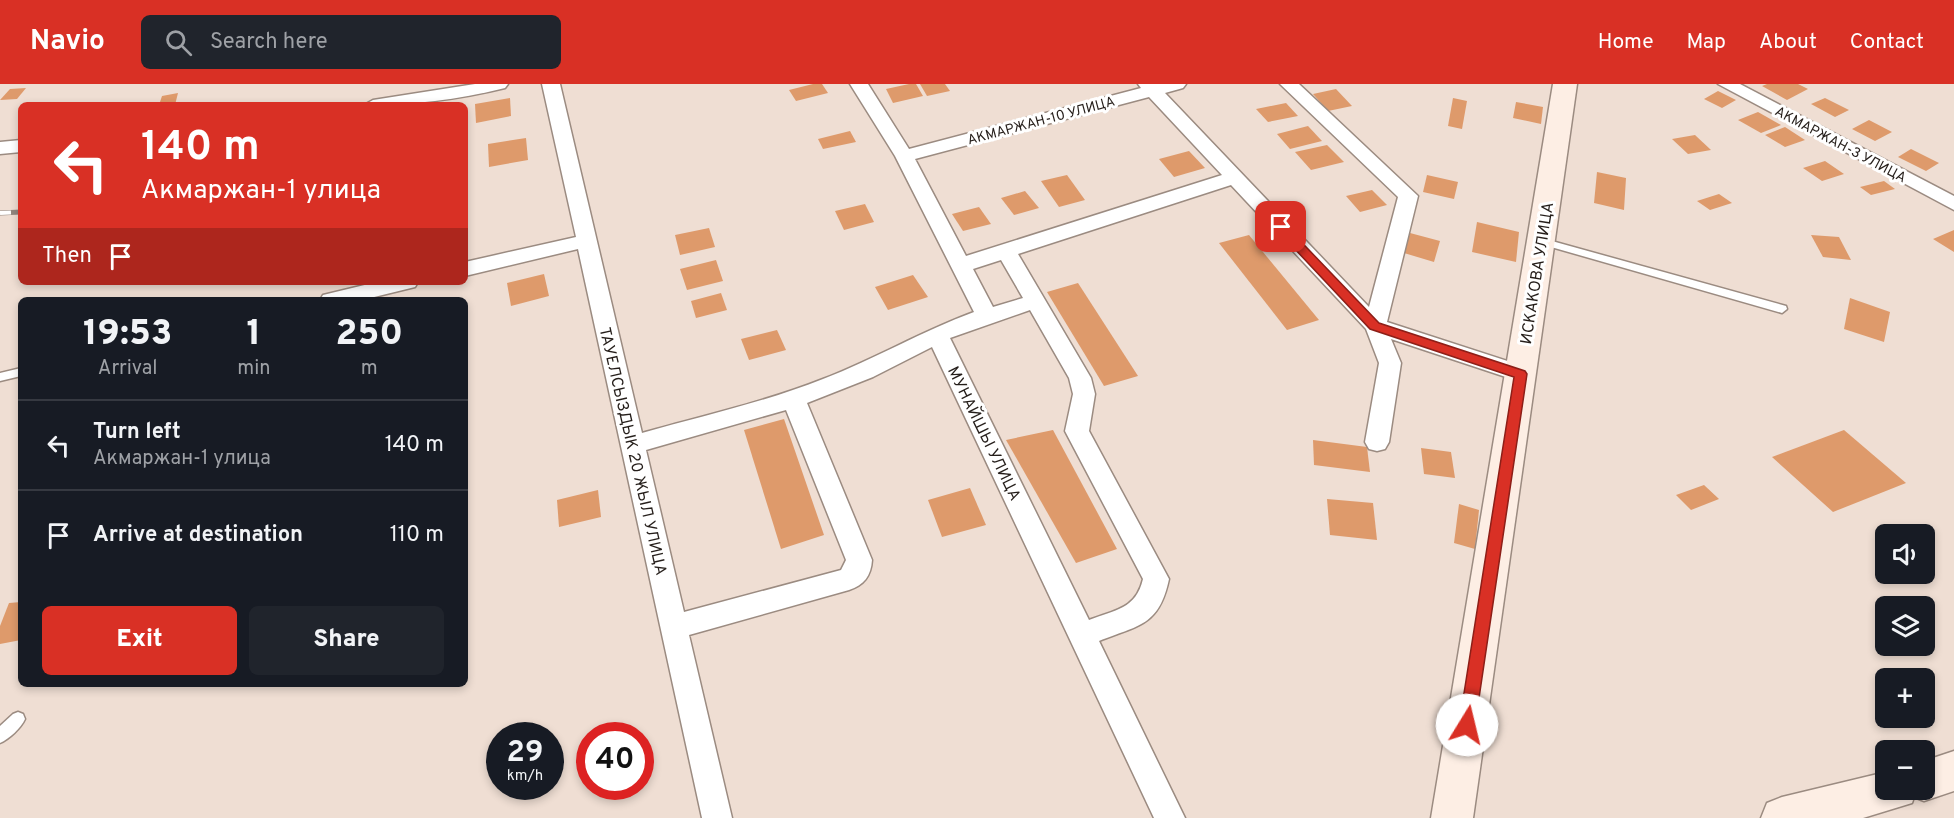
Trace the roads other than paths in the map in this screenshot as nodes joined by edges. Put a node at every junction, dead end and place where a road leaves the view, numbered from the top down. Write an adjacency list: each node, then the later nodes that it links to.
1 (499, 84): 9 (street)
2 (551, 84): 15 (street, ТАУЕЛСЫЗДЫК 20 ЖЫЛ УЛИЦА)
3 (859, 84): 12 (street)
4 (1177, 84): 8 (street, АКМАРЖАН-10 УЛИЦА)
5 (1289, 84): 25 (street)
6 (1565, 84): 16 (street, ИСКАКОВА УЛИЦА)
7 (1727, 84): 14 (street, АКМАРЖАН-3 УЛИЦА)
8 (1150, 87): 12 (street, АКМАРЖАН-10 УЛИЦА); 13 (street)
9 (397, 102)
10 (18, 146): 11 (street)
11 (0, 148)
12 (904, 156): 18 (street)
13 (1234, 178): 17 (street); 25 (street)
14 (1954, 204)
15 (586, 241): 19 (street); 32 (street, ТАУЕЛСЫЗДЫК 20 ЖЫЛ УЛИЦА)
16 (1541, 241): 23 (lane); 28 (street, ИСКАКОВА УЛИЦА)
17 (1006, 251): 18 (street); 22 (street)
18 (959, 266): 24 (street)
19 (468, 268)
20 (395, 285): 21 (street)
21 (344, 297)
22 (1035, 301): 24 (street); 34 (street)
23 (1782, 309)
24 (987, 316): 26 (street)
25 (1375, 326): 28 (street); 31 (street)
26 (938, 334): 30 (street); 34 (street, МУНАЙШЫ УЛИЦА)
27 (18, 373): 29 (lane)
28 (1521, 374): 42 (street, ИСКАКОВА УЛИЦА)
29 (0, 377)
30 (793, 398): 32 (street); 33 (street)
31 (1377, 442)
32 (632, 445): 33 (street, ТАУЕЛСЫЗДЫК 20 ЖЫЛ УЛИЦА)
33 (673, 627): 40 (street, ТАУЕЛСЫЗДЫК 20 ЖЫЛ УЛИЦА)
34 (1082, 635): 41 (street, МУНАЙШЫ УЛИЦА)
35 (18, 719): 36 (lane)
36 (0, 736)
37 (1954, 771): 38 (street)
38 (1935, 777)
39 (1875, 795): 43 (street)
40 (717, 818)
41 (1170, 818)
42 (1452, 818)
43 (1782, 818)

